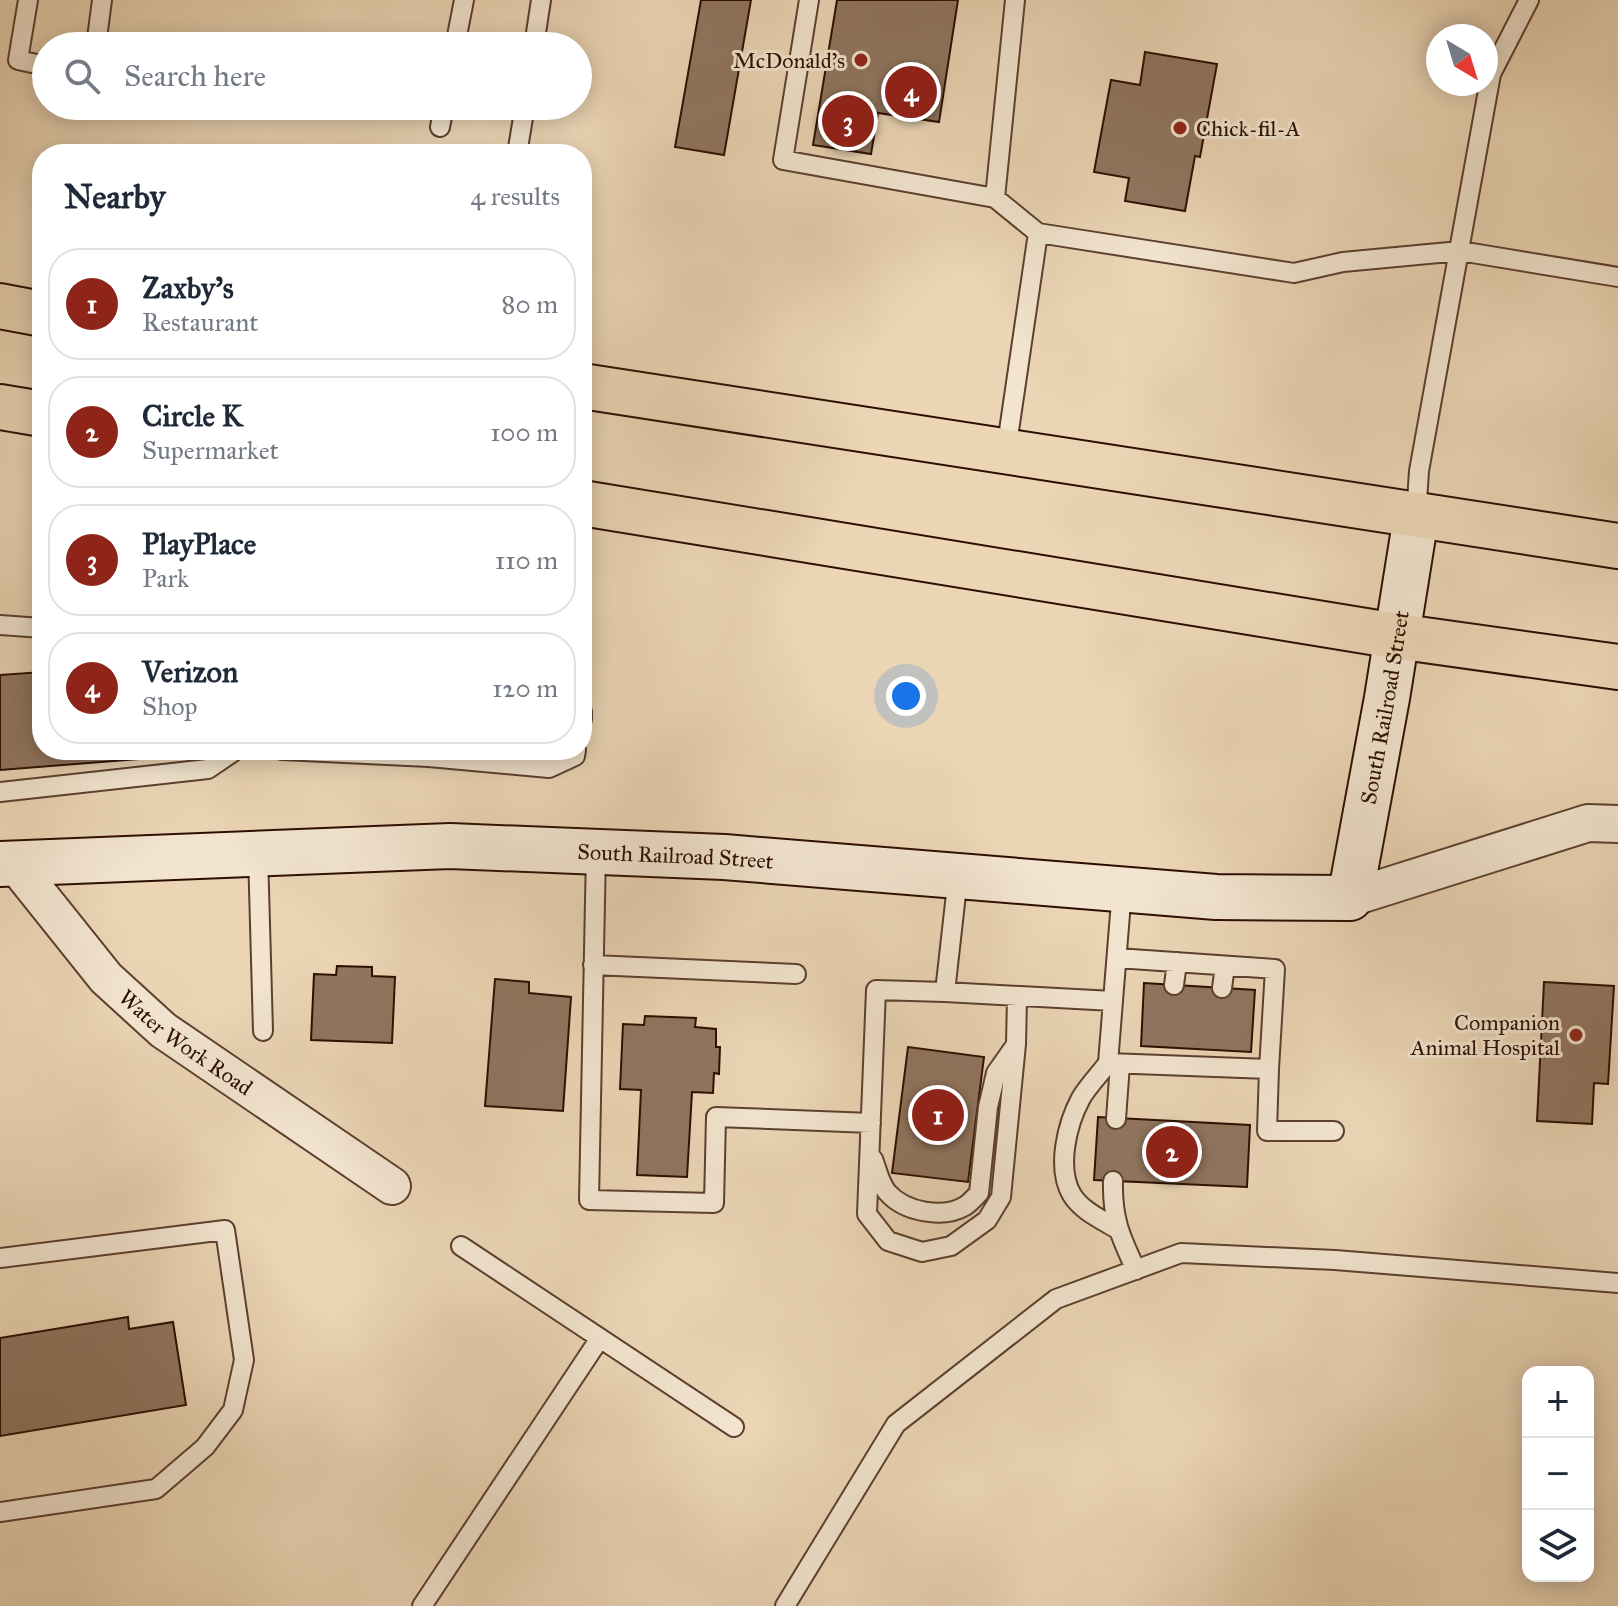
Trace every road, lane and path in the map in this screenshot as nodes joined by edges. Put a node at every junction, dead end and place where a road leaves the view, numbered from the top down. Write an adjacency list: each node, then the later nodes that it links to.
1 (28, 0): 11 (lane)
2 (102, 0): 8 (lane)
3 (464, 0): 9 (lane)
4 (541, 0): 10 (lane)
5 (809, 0): 17 (lane)
6 (1015, 0): 17 (lane)
7 (1529, 0): 19 (lane)
8 (98, 32)
9 (458, 32)
10 (536, 32)
11 (9, 58): 12 (lane)
12 (32, 63)
13 (441, 120): 15 (lane)
14 (523, 120): 16 (lane)
15 (440, 127)
16 (519, 144)
17 (995, 198): 18 (lane)
18 (1038, 233): 19 (lane); 26 (lane)
19 (1460, 251): 20 (lane); 28 (lane)
20 (1618, 277)
21 (0, 306): 22 (highway)
22 (32, 312)
23 (592, 386): 26 (highway)
24 (0, 407): 25 (highway)
25 (32, 412)
26 (1006, 451): 28 (highway)
27 (592, 505): 32 (highway)
28 (1416, 517): 29 (highway); 32 (street, South Railroad Street)
29 (1618, 546)
30 (0, 625): 31 (lane)
31 (32, 627)
32 (1396, 636): 33 (highway); 44 (street, South Railroad Street)
33 (1618, 667)
34 (221, 760): 37 (lane)
35 (485, 760): 36 (lane)
36 (566, 760)
37 (0, 792)
38 (1618, 824): 44 (street, South Railroad Street)
39 (596, 852): 40 (street, South Railroad Street); 42 (street, South Railroad Street); 47 (lane)
40 (258, 853): 41 (street, South Railroad Street); 55 (lane)
41 (7, 864): 64 (street, Water Work Road)
42 (958, 875): 43 (street, South Railroad Street); 52 (lane)
43 (1122, 889): 44 (street, South Railroad Street); 45 (lane)
44 (1350, 898)
45 (1117, 958): 46 (lane); 54 (lane)
46 (1177, 962): 48 (lane); 50 (lane)
47 (593, 965): 49 (lane); 60 (lane)
48 (1225, 966): 51 (lane); 58 (lane)
49 (796, 974)
50 (1174, 985)
51 (1222, 988)
52 (945, 992): 53 (lane); 60 (lane)
53 (1017, 998): 54 (lane); 56 (lane)
54 (1113, 1001): 57 (lane)
55 (263, 1031)
56 (1016, 1044): 62 (lane); 62 (lane)
57 (1114, 1064): 58 (lane); 59 (lane); 65 (lane)
58 (1269, 1069): 61 (lane)
59 (1116, 1119)
60 (871, 1123): 62 (lane)
61 (1334, 1131)
62 (870, 1152)
63 (1113, 1181): 65 (lane)
64 (392, 1186)
65 (1117, 1229): 68 (lane)
66 (461, 1246): 70 (lane)
67 (0, 1258): 72 (lane)
68 (1136, 1270): 69 (lane); 74 (lane)
69 (1618, 1283)
70 (600, 1338): 71 (lane); 73 (lane)
71 (734, 1427)
72 (0, 1512)
73 (422, 1606)
74 (785, 1606)

